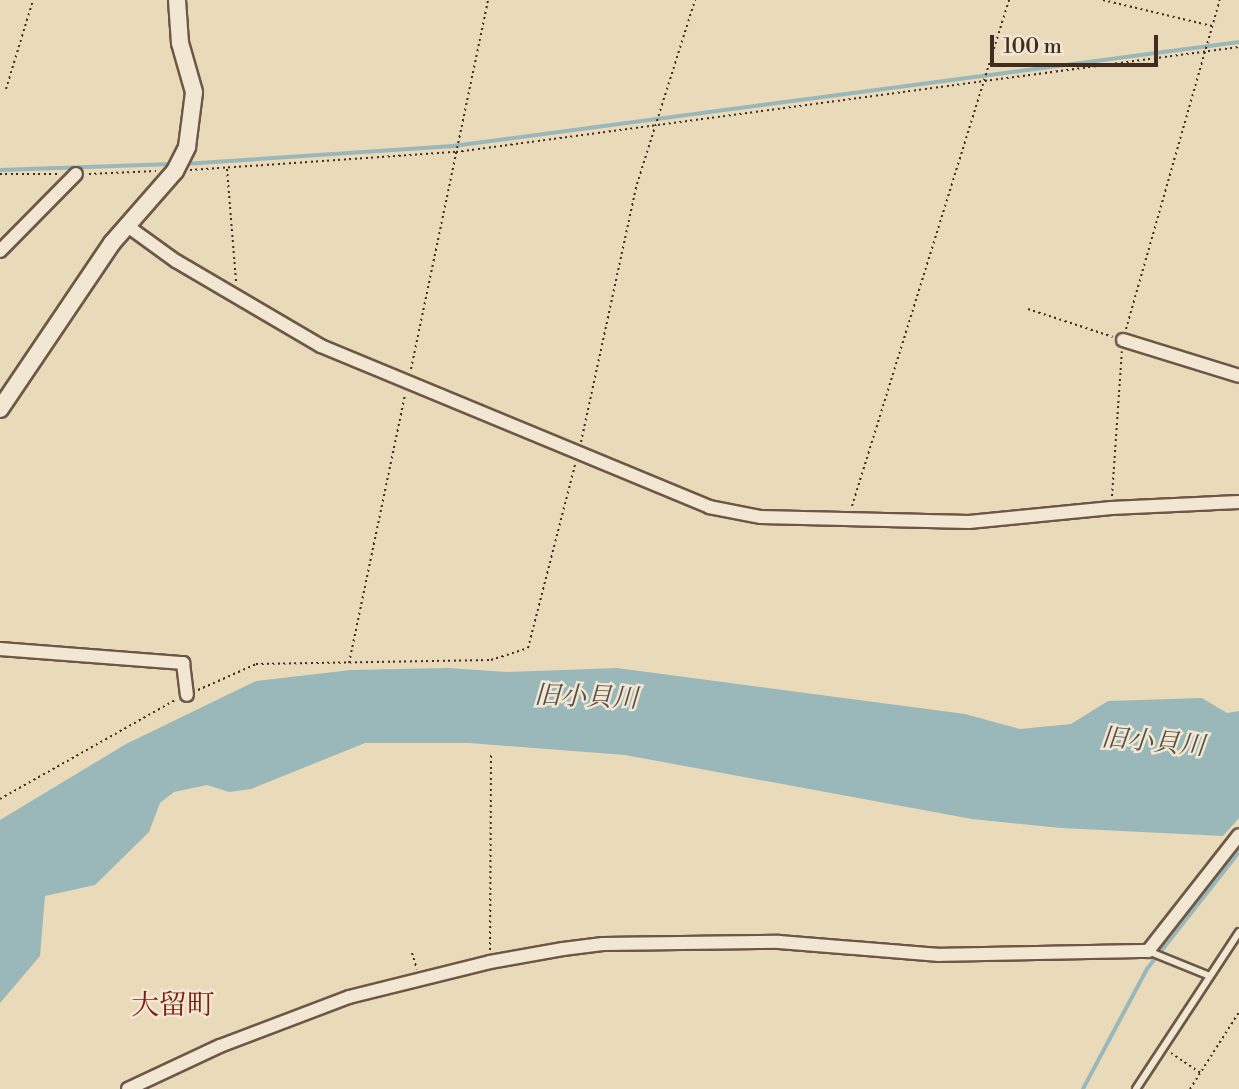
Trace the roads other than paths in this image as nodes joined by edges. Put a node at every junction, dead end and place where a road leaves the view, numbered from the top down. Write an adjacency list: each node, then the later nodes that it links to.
1 (177, 0): 3 (street)
2 (76, 174): 4 (street)
3 (127, 225): 7 (street); 8 (street)
4 (0, 251)
5 (1123, 340): 6 (street)
6 (1239, 376)
7 (0, 409)
8 (1239, 502)
9 (0, 649): 10 (street)
10 (187, 695)
11 (1239, 835): 13 (street)
12 (1239, 932): 14 (lane)
13 (1148, 951): 14 (lane); 15 (street)
14 (1207, 975): 16 (lane)
15 (128, 1089)
16 (1136, 1089)

